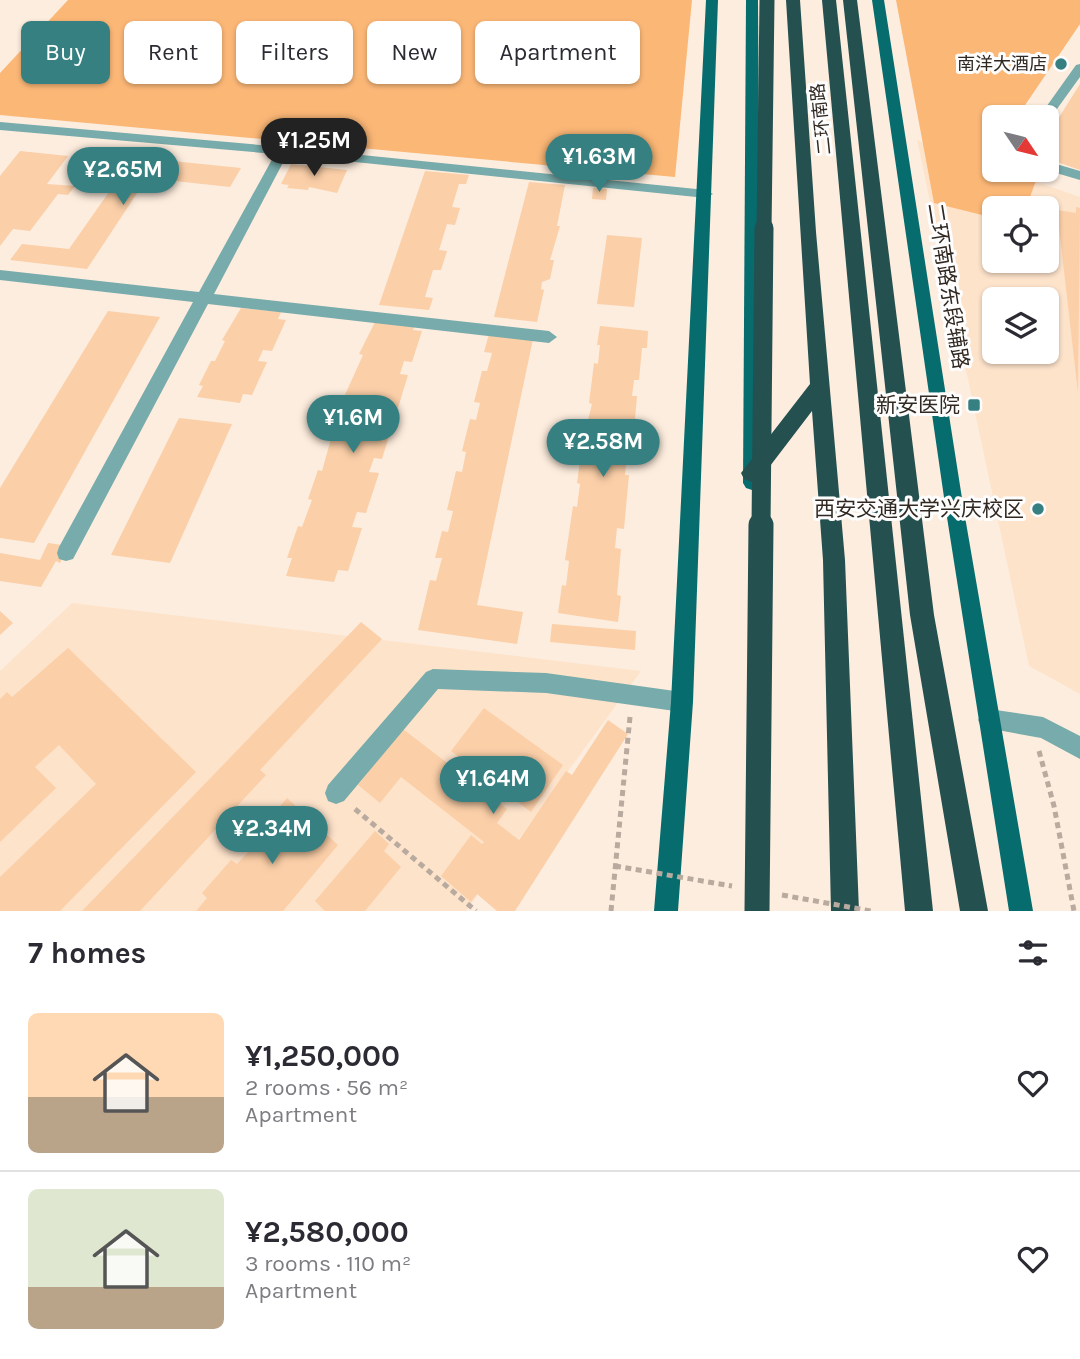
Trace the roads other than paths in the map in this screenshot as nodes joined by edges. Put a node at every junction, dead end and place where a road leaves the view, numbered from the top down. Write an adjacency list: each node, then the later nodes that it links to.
1 (712, 0): 14 (main road)
2 (752, 0): 19 (main road)
3 (767, 0): 27 (highway, bridge)
4 (793, 0): 18 (highway, 二环南路)
5 (829, 0): 29 (highway, 二环南路)
6 (850, 0): 30 (highway)
7 (877, 0): 22 (main road, 二环南路东段辅路)
8 (1080, 68): 9 (street)
9 (1054, 105)
10 (0, 126): 11 (street)
11 (283, 151): 14 (street); 16 (street)
12 (1059, 169): 13 (street)
13 (1080, 176)
14 (706, 194): 21 (main road)
15 (0, 275): 16 (street)
16 (204, 298): 17 (street); 20 (street)
17 (549, 337)
18 (820, 386): 19 (highway); 28 (highway, 二环南路)
19 (752, 473): 26 (main road)
20 (66, 552)
21 (682, 702): 24 (street); 25 (main road)
22 (989, 720): 23 (street); 31 (main road, 二环南路东段辅路)
23 (1080, 748)
24 (336, 793)
25 (666, 908)
26 (751, 911)
27 (757, 911)
28 (845, 911)
29 (919, 911)
30 (974, 911)
31 (1021, 911)

